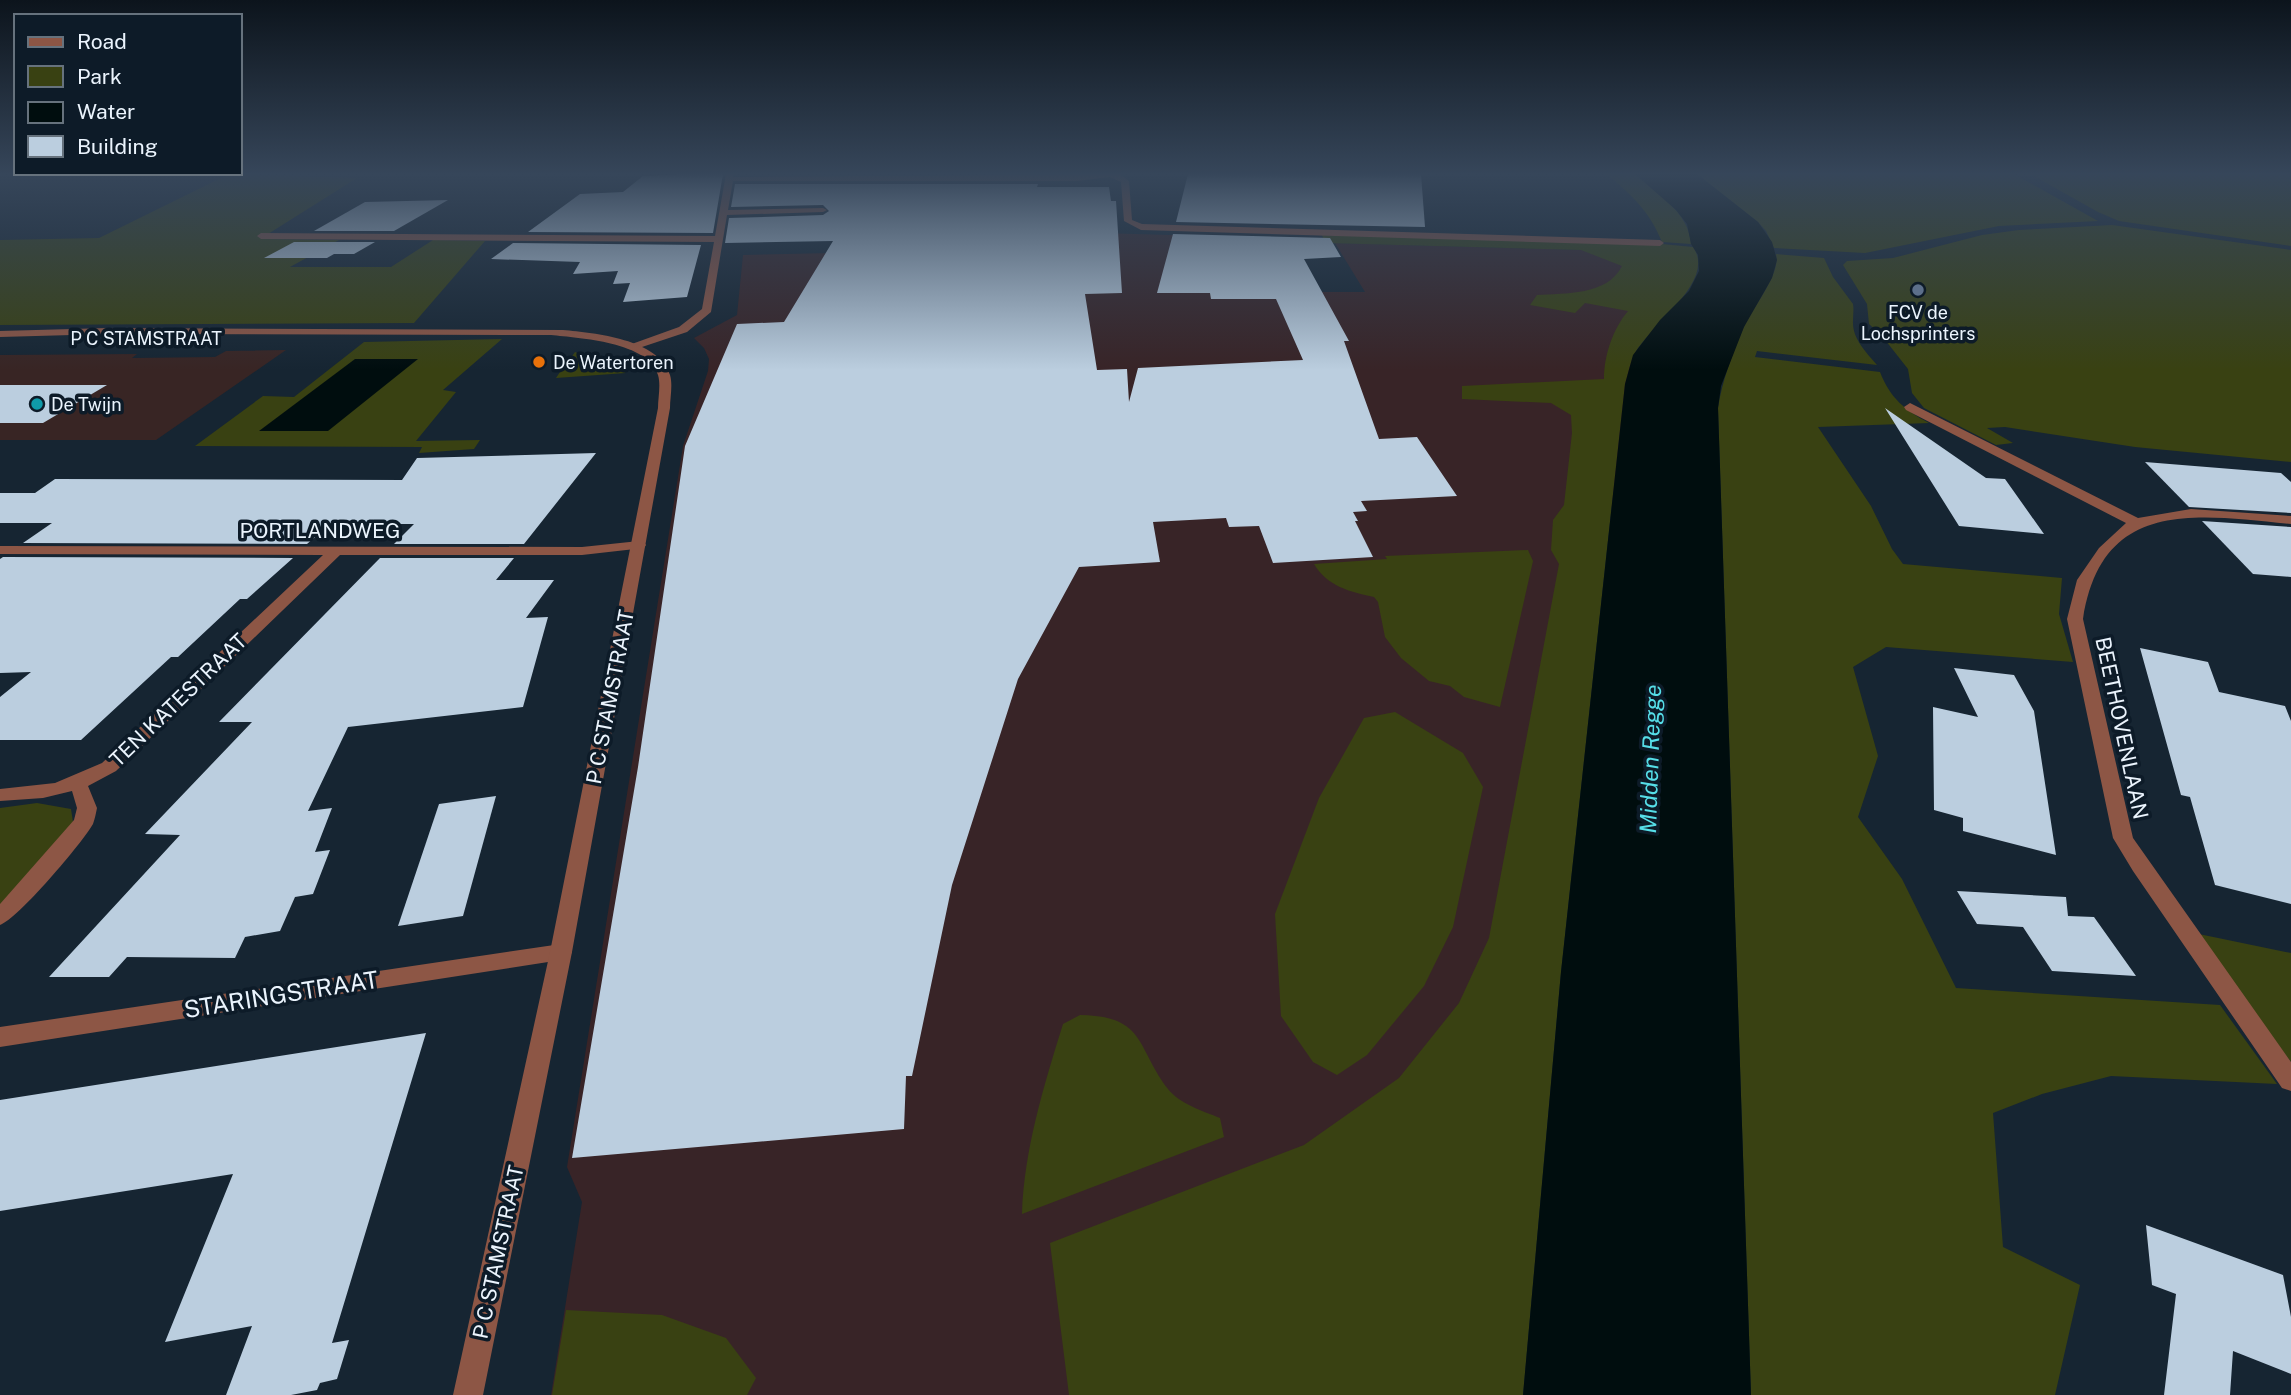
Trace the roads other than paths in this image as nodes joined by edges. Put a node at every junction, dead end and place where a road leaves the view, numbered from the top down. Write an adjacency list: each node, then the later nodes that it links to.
1 (719, 239): 5 (street)
2 (1533, 239): 3 (street)
3 (1660, 243)
4 (0, 334): 5 (street, P C STAMSTRAAT)
5 (633, 347): 9 (street, P C STAMSTRAAT)
6 (1910, 407): 8 (street)
7 (2291, 520): 8 (street)
8 (2137, 523): 17 (street, BEETHOVENLAAN)
9 (639, 545): 11 (street, PORTLANDWEG); 15 (street, P C STAMSTRAAT)
10 (0, 550): 11 (street, PORTLANDWEG)
11 (336, 551): 12 (street, TEN KATESTRAAT)
12 (78, 784): 13 (street, TEN KATESTRAAT); 14 (street)
13 (0, 795)
14 (0, 917)
15 (561, 952): 16 (street, STARINGSTRAAT); 18 (street, P C STAMSTRAAT)
16 (0, 1037)
17 (2291, 1081)
18 (468, 1395)

